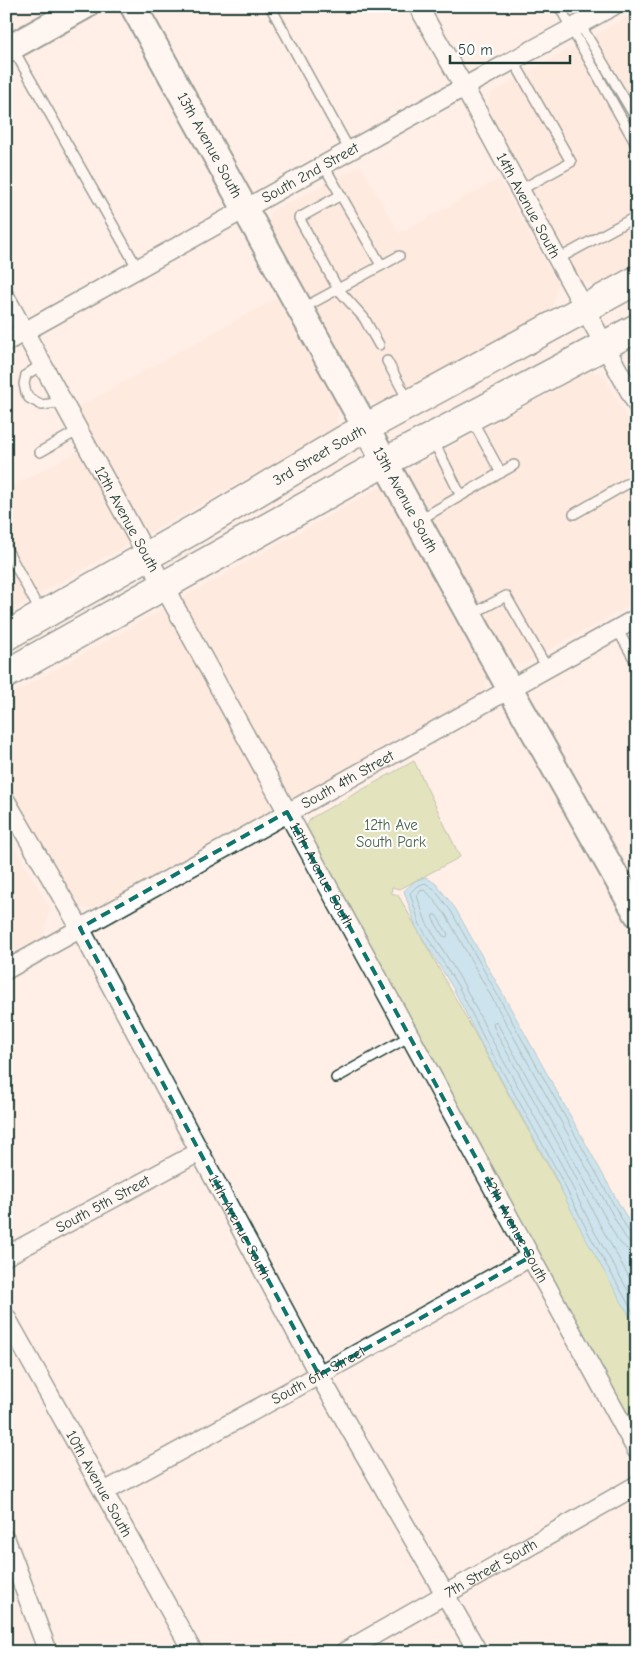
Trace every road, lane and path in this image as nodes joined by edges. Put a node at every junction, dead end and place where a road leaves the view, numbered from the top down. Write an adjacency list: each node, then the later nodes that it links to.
1 (85, 6): 8 (street)
2 (133, 6): 17 (street, 13th Avenue South)
3 (270, 6): 13 (lane)
4 (418, 6): 10 (street, 14th Avenue South)
5 (559, 6): 7 (lane)
6 (613, 6): 7 (street, South 2nd Street)
7 (576, 26): 9 (street, South 2nd Street); 11 (lane); 12 (lane)
8 (9, 48): 22 (lane)
9 (514, 60): 10 (street, South 2nd Street); 15 (lane)
10 (464, 87): 13 (street, South 2nd Street); 15 (street, 14th Avenue South)
11 (637, 120)
12 (637, 146)
13 (350, 151): 14 (street, South 2nd Street)
14 (324, 166): 16 (lane); 17 (street, South 2nd Street)
15 (520, 190): 20 (street, 14th Avenue South)
16 (341, 196): 21 (lane); 24 (lane)
17 (245, 210): 22 (street, South 2nd Street); 27 (street, 13th Avenue South)
18 (637, 216): 20 (lane)
19 (398, 256): 21 (lane)
20 (558, 260): 26 (street, 14th Avenue South)
21 (381, 265): 24 (lane)
22 (138, 269): 29 (street, South 2nd Street)
23 (637, 280): 26 (main road, 3rd Street South)
24 (338, 289): 27 (lane); 31 (lane)
25 (6, 298): 29 (street, 12th Avenue South)
26 (584, 308): 32 (street, 14th Avenue South); 36 (main road, 3rd Street South)
27 (300, 310): 39 (street, 13th Avenue South)
28 (637, 328): 32 (main road)
29 (24, 332): 30 (street, South 2nd Street); 34 (street, 12th Avenue South)
30 (6, 342)
31 (379, 345)
32 (604, 346): 37 (street, 14th Avenue South); 38 (main road)
33 (387, 361): 36 (lane)
34 (42, 364): 35 (street, 12th Avenue South); 35 (lane)
35 (63, 402): 40 (street, 12th Avenue South)
36 (410, 403): 39 (main road, 3rd Street South)
37 (637, 405)
38 (471, 417): 41 (main road); 45 (lane)
39 (365, 427): 43 (street, 13th Avenue South); 51 (main road, 3rd Street South)
40 (79, 430): 42 (lane); 51 (street, 12th Avenue South)
41 (431, 438): 43 (main road); 47 (lane)
42 (40, 452)
43 (385, 462): 49 (street, 13th Avenue South); 52 (main road)
44 (514, 465): 45 (lane)
45 (501, 473): 47 (lane)
46 (637, 478): 48 (lane)
47 (461, 496): 49 (lane)
48 (574, 514)
49 (417, 521): 54 (street, 13th Avenue South)
50 (6, 548): 53 (lane)
51 (147, 557): 52 (street, 12th Avenue South); 53 (main road, 3rd Street South)
52 (164, 586): 60 (main road); 63 (street, 12th Avenue South)
53 (42, 615): 57 (main road, 3rd Street South)
54 (470, 616): 59 (lane); 61 (street, 13th Avenue South)
55 (637, 618): 56 (street, South 4th Street)
56 (617, 629): 58 (lane); 59 (street, South 4th Street)
57 (6, 636)
58 (637, 664)
59 (547, 668): 61 (street, South 4th Street)
60 (6, 674)
61 (510, 689): 63 (street, South 4th Street); 64 (street, 13th Avenue South)
62 (6, 800): 65 (street, 11th Avenue South)
63 (287, 812): 65 (street, South 4th Street); 67 (street, 12th Avenue South)
64 (636, 912)
65 (80, 928): 66 (street, South 4th Street); 69 (street, 11th Avenue South)
66 (6, 970)
67 (410, 1036): 68 (lane); 71 (street, 12th Avenue South)
68 (336, 1078)
69 (199, 1152): 70 (street, South 5th Street); 73 (street, 11th Avenue South)
70 (6, 1256)
71 (530, 1256): 73 (street, South 6th Street); 74 (street, 12th Avenue South)
72 (6, 1317): 76 (street, 10th Avenue South)
73 (319, 1375): 76 (street, South 6th Street); 78 (street, 11th Avenue South)
74 (637, 1451)
75 (637, 1485): 78 (street, 7th Street South)
76 (104, 1492): 80 (street, 10th Avenue South)
77 (6, 1540): 79 (street)
78 (445, 1595): 81 (street, 7th Street South); 82 (street, 11th Avenue South)
79 (48, 1652)
80 (193, 1652)
81 (344, 1652)
82 (478, 1652)

